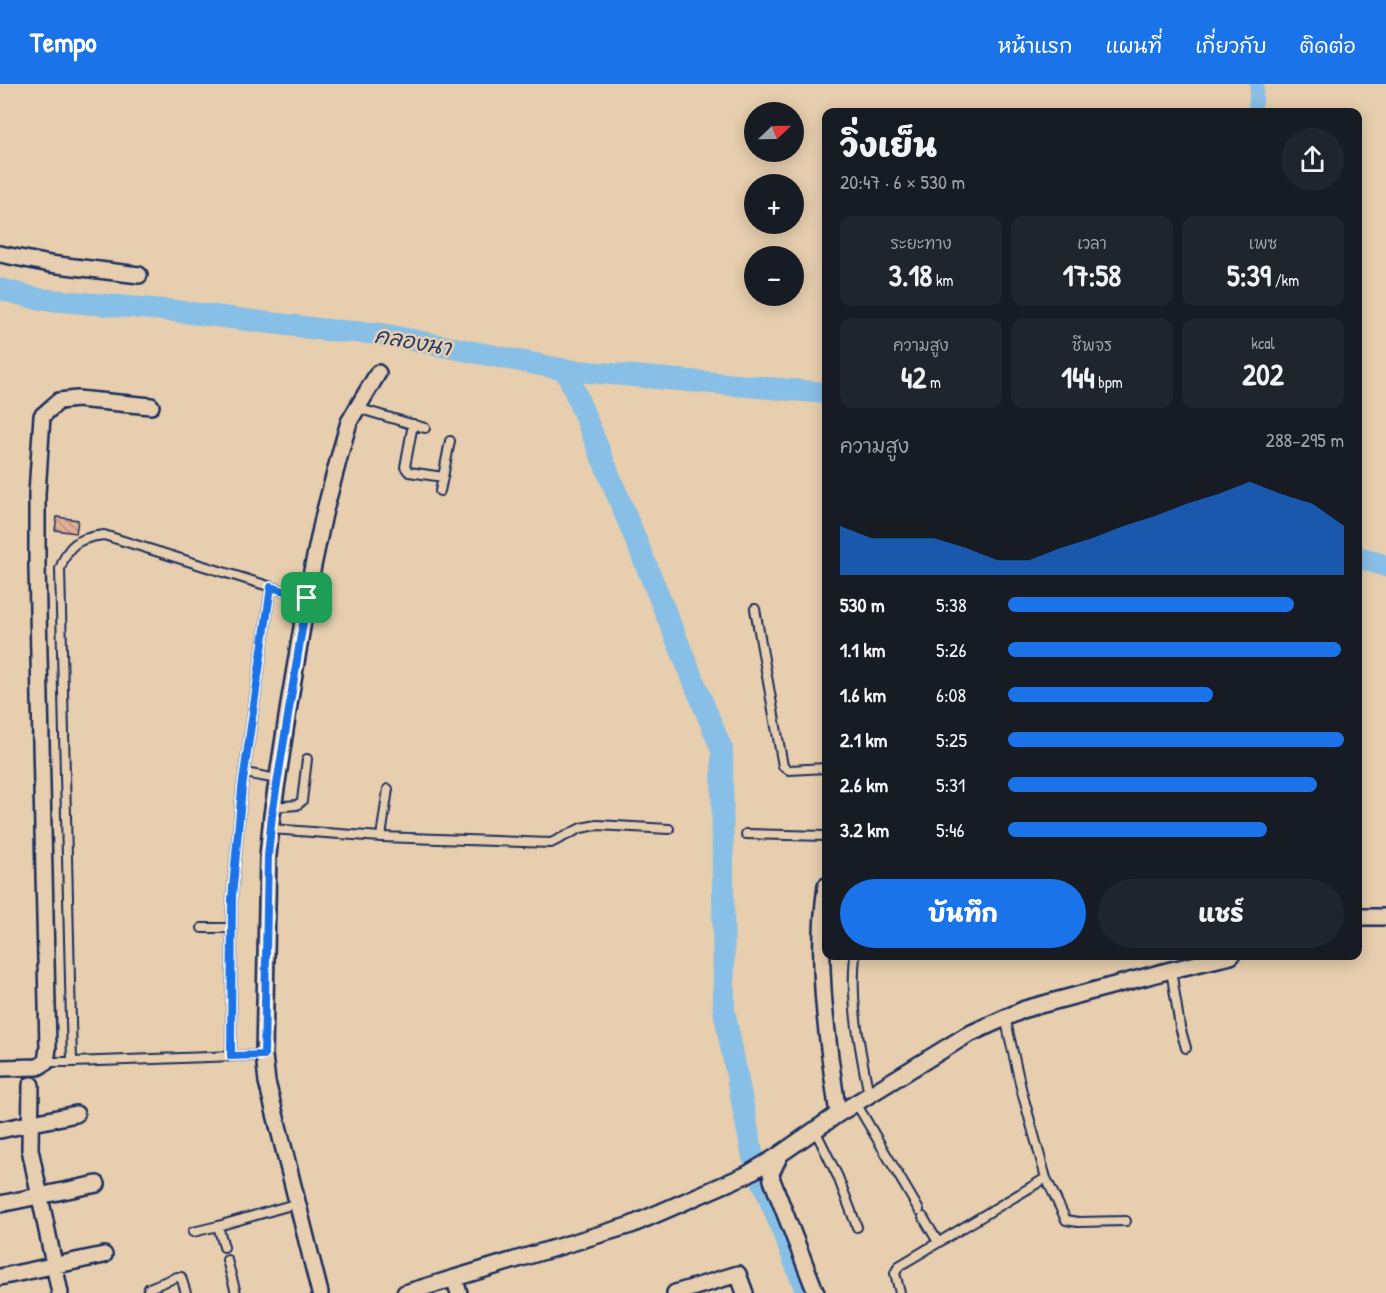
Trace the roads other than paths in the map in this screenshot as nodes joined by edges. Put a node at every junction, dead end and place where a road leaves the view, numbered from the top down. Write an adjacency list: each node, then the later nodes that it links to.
1 (0, 254): 2 (street)
2 (139, 275)
3 (378, 373): 5 (street)
4 (151, 406): 37 (street)
5 (357, 408): 6 (lane); 12 (street)
6 (413, 424): 7 (lane); 9 (lane)
7 (425, 428)
8 (450, 441): 9 (lane)
9 (443, 477): 10 (lane)
10 (440, 491)
11 (271, 587): 12 (lane); 16 (lane); 38 (lane)
12 (307, 598): 17 (street)
13 (755, 609): 15 (lane)
14 (307, 759): 19 (lane)
15 (822, 768)
16 (245, 773): 17 (lane); 28 (lane)
17 (277, 780): 19 (street)
18 (388, 789): 24 (lane)
19 (273, 807): 20 (street)
20 (271, 829): 24 (lane); 35 (street)
21 (669, 829): 24 (lane)
22 (746, 834): 23 (lane)
23 (822, 836)
24 (381, 837)
25 (1362, 917): 26 (street)
26 (1386, 918)
27 (202, 928): 28 (lane)
28 (232, 928): 36 (lane)
29 (822, 930): 43 (street)
30 (854, 960): 41 (lane)
31 (1214, 960): 32 (street)
32 (1171, 970): 33 (street); 34 (lane)
33 (1005, 1017): 41 (street); 48 (lane)
34 (1186, 1048)
35 (264, 1055): 36 (lane); 51 (street)
36 (231, 1056): 38 (lane)
37 (46, 1062): 38 (lane); 39 (street)
38 (72, 1062)
39 (0, 1068)
40 (31, 1085): 44 (street)
41 (862, 1099): 43 (street); 57 (lane)
42 (76, 1114): 44 (street)
43 (838, 1114): 46 (street)
44 (29, 1124): 45 (street); 50 (street)
45 (0, 1130)
46 (815, 1130): 47 (street); 55 (lane)
47 (778, 1156): 63 (street); 73 (street)
48 (1046, 1178): 53 (lane); 57 (lane)
49 (97, 1184): 50 (street)
50 (39, 1197): 52 (street); 61 (street)
51 (298, 1203): 54 (lane); 68 (street)
52 (0, 1204)
53 (1126, 1221)
54 (218, 1226): 56 (lane); 58 (lane)
55 (857, 1227)
56 (193, 1232)
57 (938, 1242): 74 (lane)
58 (224, 1247)
59 (104, 1255): 61 (street)
60 (227, 1260): 67 (lane)
61 (55, 1267): 62 (street); 64 (street)
62 (0, 1277)
63 (454, 1278): 69 (street); 70 (street)
64 (60, 1293)
65 (147, 1293): 66 (lane)
66 (186, 1293)
67 (236, 1293)
68 (320, 1293)
69 (405, 1293)
70 (459, 1293)
71 (675, 1293): 72 (street)
72 (745, 1293)
73 (816, 1293)
74 (900, 1293)

